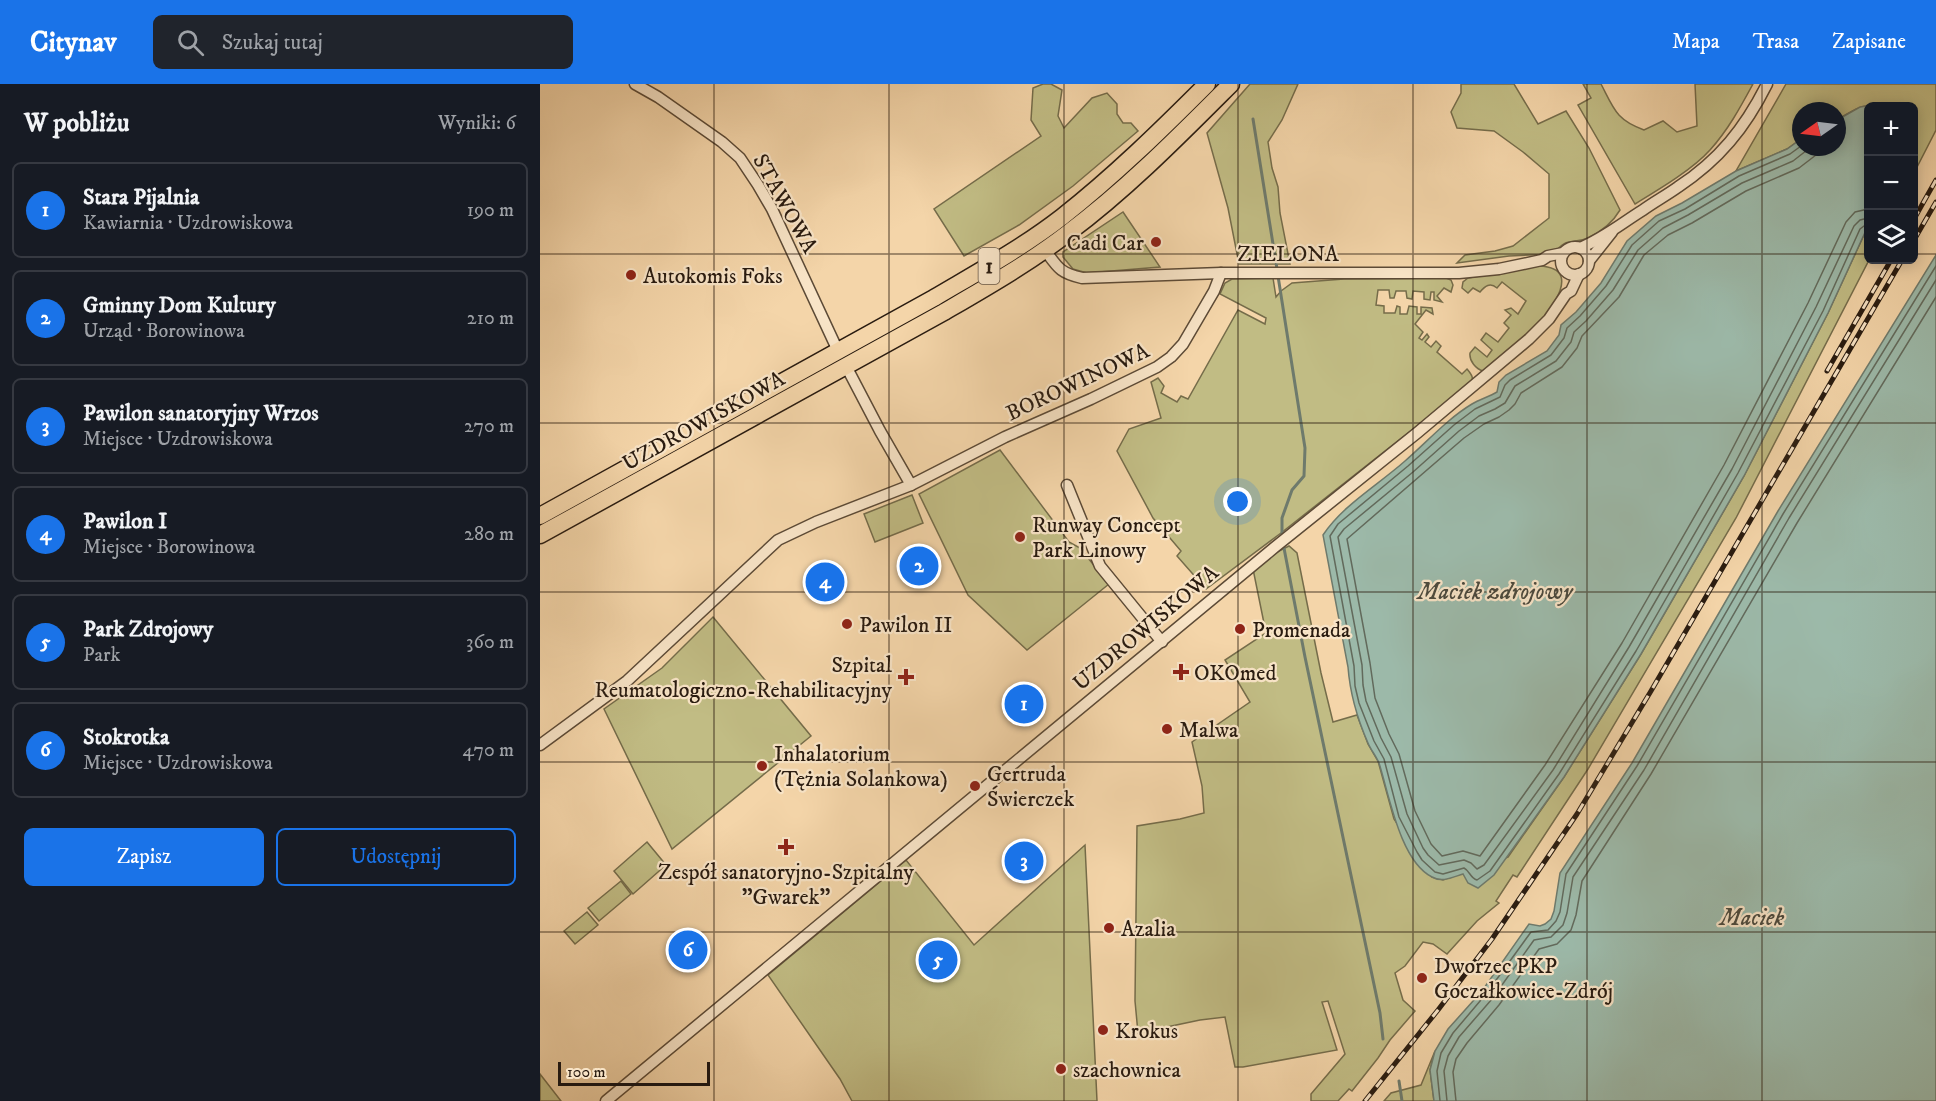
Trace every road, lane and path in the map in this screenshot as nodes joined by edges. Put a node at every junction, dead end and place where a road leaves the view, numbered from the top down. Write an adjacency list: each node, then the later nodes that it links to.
1 (635, 84): 15 (street, STAWOWA)
2 (1207, 84): 15 (main road, UZDROWISKOWA / 1)
3 (1231, 84): 7 (main road, UZDROWISKOWA / 1)
4 (1767, 84): 5 (street)
5 (1612, 232): 6 (street); 10 (street)
6 (1580, 248): 8 (street); 10 (street)
7 (1045, 250): 12 (street, ZIELONA); 16 (main road, UZDROWISKOWA / 1)
8 (1563, 253): 9 (street, ZIELONA); 11 (street)
9 (1542, 260): 11 (street, ZIELONA); 12 (street, ZIELONA)
10 (1589, 261): 13 (street)
11 (1564, 270): 13 (street); 14 (street)
12 (1221, 273): 18 (street, BOROWINOWA)
13 (1579, 274): 14 (street, UZDROWISKOWA)
14 (1566, 294): 22 (street, UZDROWISKOWA)
15 (838, 351): 17 (main road); 20 (main road, UZDROWISKOWA / 1)
16 (846, 366): 17 (main road, UZDROWISKOWA / 1); 18 (street)
17 (826, 377): 21 (main road, UZDROWISKOWA / 1)
18 (911, 484): 23 (street, BOROWINOWA)
19 (1067, 485): 22 (street)
20 (540, 516)
21 (540, 535)
22 (1162, 642): 24 (street, UZDROWISKOWA)
23 (540, 745)
24 (606, 1101)

